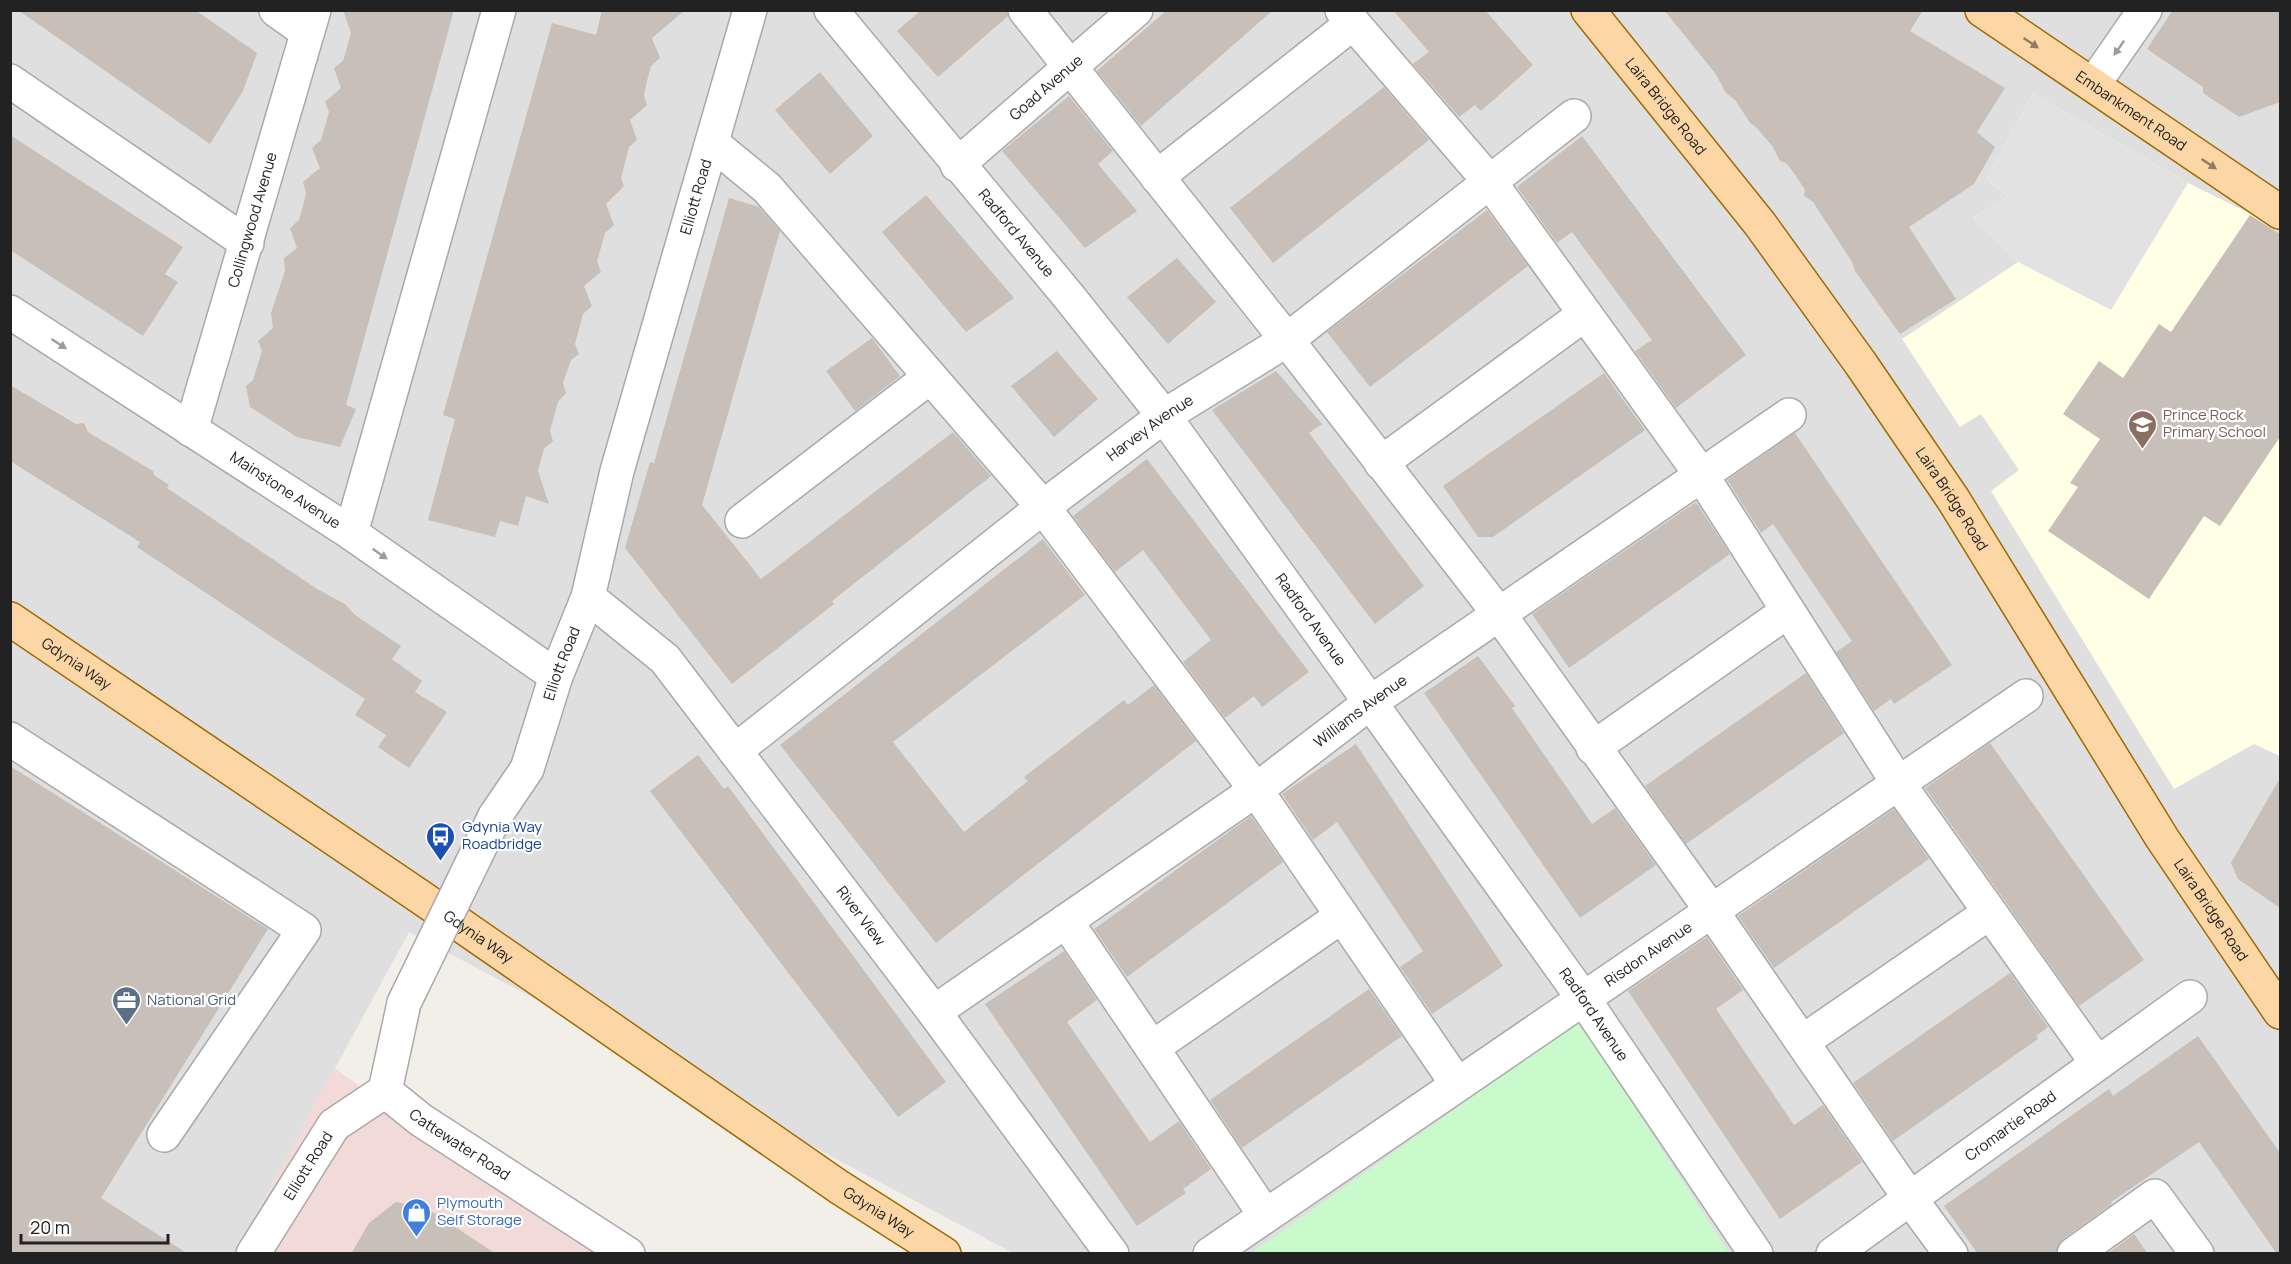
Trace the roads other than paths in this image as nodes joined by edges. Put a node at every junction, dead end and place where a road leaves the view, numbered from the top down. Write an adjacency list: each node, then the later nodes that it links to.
1 (276, 10): 11 (street)
2 (499, 10): 33 (street)
3 (750, 10): 16 (street, Elliott Road)
4 (831, 10): 17 (street, Radford Avenue)
5 (1024, 10): 12 (street)
6 (1136, 10): 12 (street, Goad Avenue)
7 (1588, 10): 53 (main road, Laira Bridge Road)
8 (1982, 10): 14 (main road, Embankment Road, one-way to 14)
9 (2145, 10): 14 (street, one-way to 14)
10 (1348, 17): 18 (street); 19 (street)
11 (311, 21): 21 (street, Collingwood Avenue)
12 (1070, 68): 17 (street, Goad Avenue); 18 (street)
13 (10, 81): 21 (street)
14 (2093, 85): 20 (main road, Embankment Road, one-way to 20)
15 (1574, 116): 19 (street, Harvey Avenue)
16 (712, 143): 25 (street); 34 (street, Elliott Road)
17 (957, 165): 27 (street, Radford Avenue)
18 (1157, 177): 24 (street)
19 (1490, 182): 23 (street); 24 (street, Harvey Avenue)
20 (2280, 212)
21 (247, 243): 28 (street, Collingwood Avenue)
22 (10, 312): 28 (street, Mainstone Avenue, one-way to 28)
23 (1585, 314): 29 (street); 30 (street)
24 (1287, 340): 27 (street, Harvey Avenue); 29 (street)
25 (930, 377): 31 (street); 32 (street)
26 (1789, 415): 30 (street, Williams Avenue)
27 (1164, 416): 31 (street, Harvey Avenue); 40 (street, Radford Avenue)
28 (191, 430): 33 (street, Mainstone Avenue)
29 (1381, 463): 36 (street)
30 (1702, 476): 35 (street); 36 (street, Williams Avenue)
31 (1043, 507): 43 (street, Harvey Avenue); 45 (street)
32 (742, 521)
33 (351, 533): 38 (street, Mainstone Avenue, one-way to 38)
34 (588, 597): 38 (street, Elliott Road); 43 (street, River View)
35 (1788, 611): 42 (street); 44 (street)
36 (1499, 614): 40 (street, Williams Avenue); 42 (street)
37 (10, 619): 64 (main road, Gdynia Way)
38 (556, 676): 58 (street, Elliott Road, bridge)
39 (2026, 696): 44 (street, Risdon Avenue)
40 (1371, 702): 45 (street, Williams Avenue); 50 (street, Radford Avenue)
41 (10, 739): 59 (street)
42 (1593, 748): 46 (street)
43 (735, 751): 52 (street, River View)
44 (1898, 783): 46 (street, Risdon Avenue); 47 (street)
45 (1256, 790): 48 (street); 49 (street, Williams Avenue)
46 (1711, 910): 50 (street, Risdon Avenue); 54 (street)
47 (1989, 913): 54 (street); 56 (street)
48 (1342, 916): 55 (street); 57 (street)
49 (1066, 921): 52 (street, Williams Avenue); 55 (street)
50 (1583, 998): 57 (street, Risdon Avenue); 67 (street, Radford Avenue)
51 (2190, 998): 56 (street, Cromartie Road)
52 (934, 1012): 65 (street, River View)
53 (2280, 1012)
54 (1802, 1042): 60 (street)
55 (1152, 1048): 61 (street)
56 (2097, 1063): 60 (street, Cromartie Road)
57 (1457, 1084): 61 (street, Risdon Avenue)
58 (385, 1091): 62 (street, Elliott Road); 63 (street, Cattewater Road)
59 (164, 1134)
60 (1909, 1197): 68 (street, Cromartie Road); 69 (street)
61 (1265, 1215): 66 (street, Risdon Avenue)
62 (253, 1254)
63 (628, 1254)
64 (944, 1254)
65 (1112, 1254)
66 (1210, 1254)
67 (1756, 1254)
68 (1833, 1254)
69 (1951, 1254)
70 (2074, 1254): 71 (street)
71 (2197, 1254)

